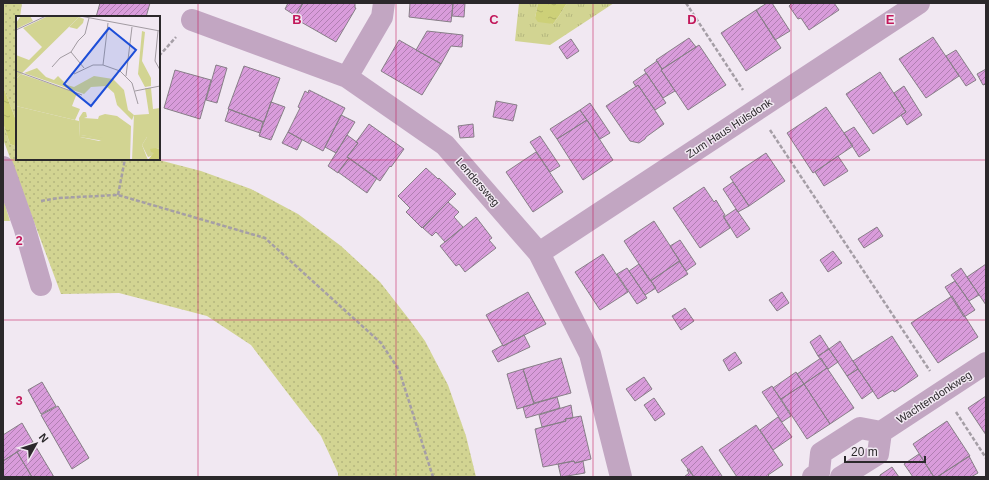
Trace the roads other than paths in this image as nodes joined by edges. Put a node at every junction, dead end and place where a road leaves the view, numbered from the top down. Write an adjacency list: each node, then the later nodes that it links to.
1 (384, 3): 4 (street)
2 (919, 3): 6 (street, Zum Haus Hülsdonk)
3 (192, 20): 4 (street, Lendersweg)
4 (347, 77): 6 (street, Lendersweg)
5 (3, 167): 7 (street)
6 (539, 252): 11 (street, Lendersweg)
7 (41, 285)
8 (986, 363): 9 (street, Wachtendonkweg)
9 (881, 432): 10 (street); 12 (street)
10 (822, 476)
11 (621, 477)
12 (841, 477)

